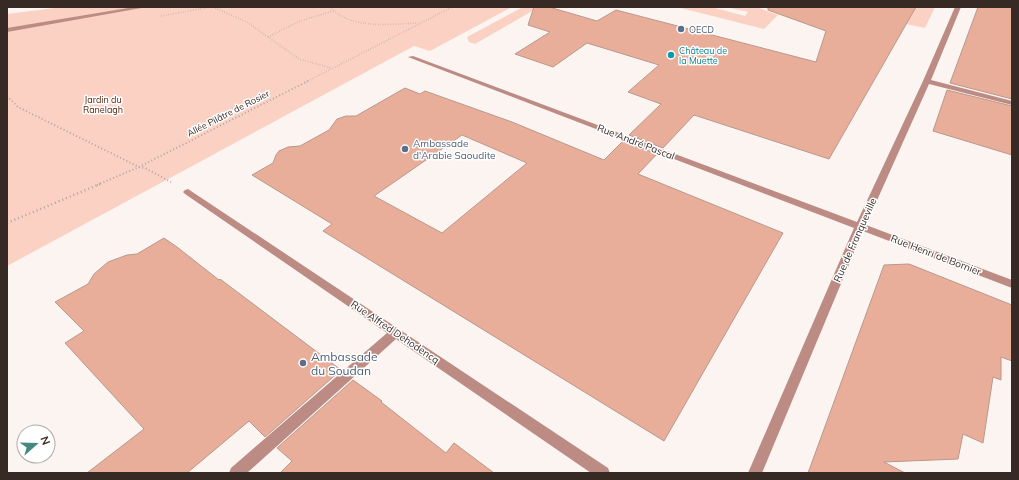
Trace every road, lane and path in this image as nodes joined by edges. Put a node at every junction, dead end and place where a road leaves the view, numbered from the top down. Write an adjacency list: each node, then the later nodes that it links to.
1 (144, 7): 8 (street)
2 (213, 7): 9 (path)
3 (330, 7): 6 (path)
4 (452, 7): 7 (path, Allée Pilâtre de Rosier)
5 (958, 7): 12 (street, Rue de Franqueville)
6 (334, 11): 7 (path); 9 (path)
7 (418, 23): 11 (path, Allée Pilâtre de Rosier)
8 (7, 30)
9 (268, 37): 11 (path)
10 (411, 57): 18 (street, Rue André Pascal)
11 (331, 68): 15 (path, Allée Pilâtre de Rosier)
12 (927, 81): 14 (street); 18 (street, Rue de Franqueville)
13 (7, 96): 15 (path)
14 (1012, 103)
15 (139, 167): 16 (path); 17 (path, Allée Pilâtre de Rosier)
16 (188, 192): 20 (street, Rue Alfred Dehodencq)
17 (7, 223)
18 (861, 227): 19 (street, Rue Henri de Bornier); 23 (street, Rue de Franqueville)
19 (1012, 284)
20 (396, 332): 21 (street); 22 (street, Rue Alfred Dehodencq)
21 (236, 473)
22 (603, 473)
23 (755, 473)

